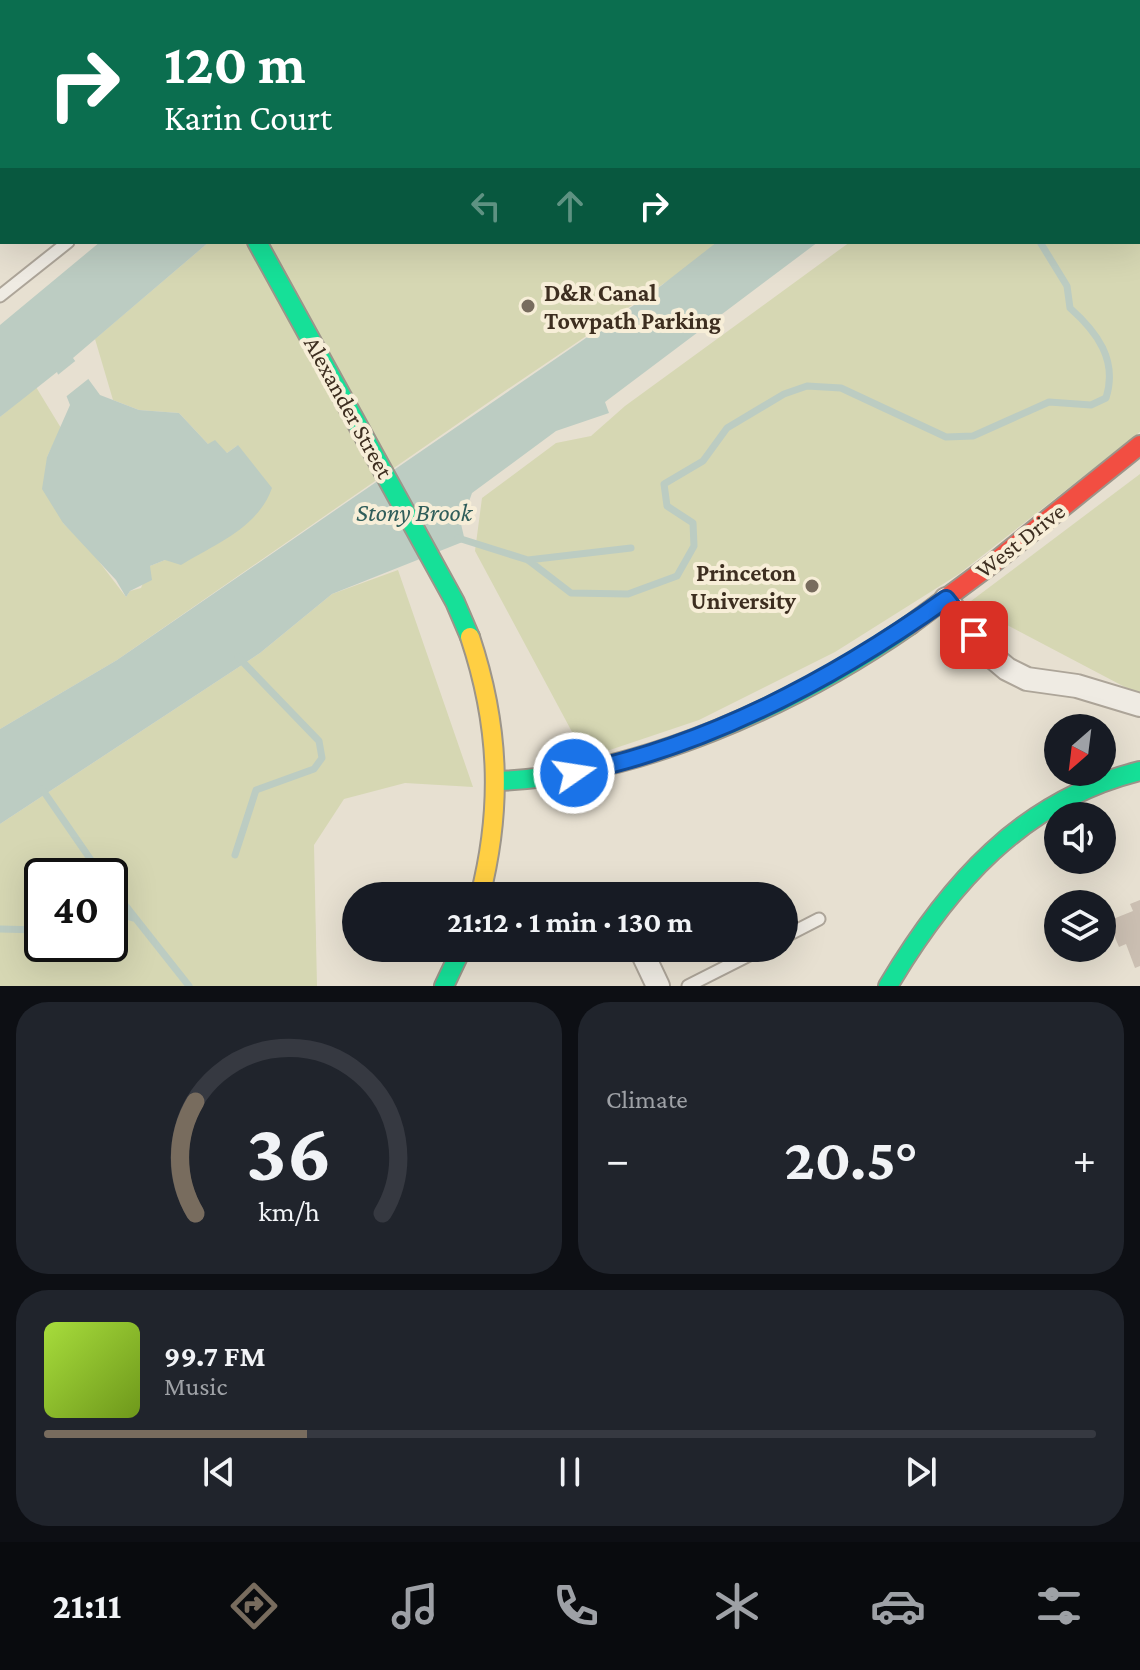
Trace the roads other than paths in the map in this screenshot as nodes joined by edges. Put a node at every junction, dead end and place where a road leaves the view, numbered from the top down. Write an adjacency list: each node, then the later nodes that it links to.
1 (65, 244): 3 (lane)
2 (258, 244): 8 (street, Alexander Street)
3 (0, 296)
4 (1140, 445): 5 (street, West Drive)
5 (946, 599): 6 (street); 8 (street, West Drive)
6 (1140, 705)
7 (1140, 771): 18 (street)
8 (497, 781): 9 (street, Alexander Street)
9 (483, 882)
10 (819, 919): 11 (lane)
11 (798, 930)
12 (455, 962): 15 (street)
13 (647, 962): 16 (street)
14 (735, 962): 17 (lane)
15 (444, 986)
16 (658, 986)
17 (688, 986)
18 (888, 986)

